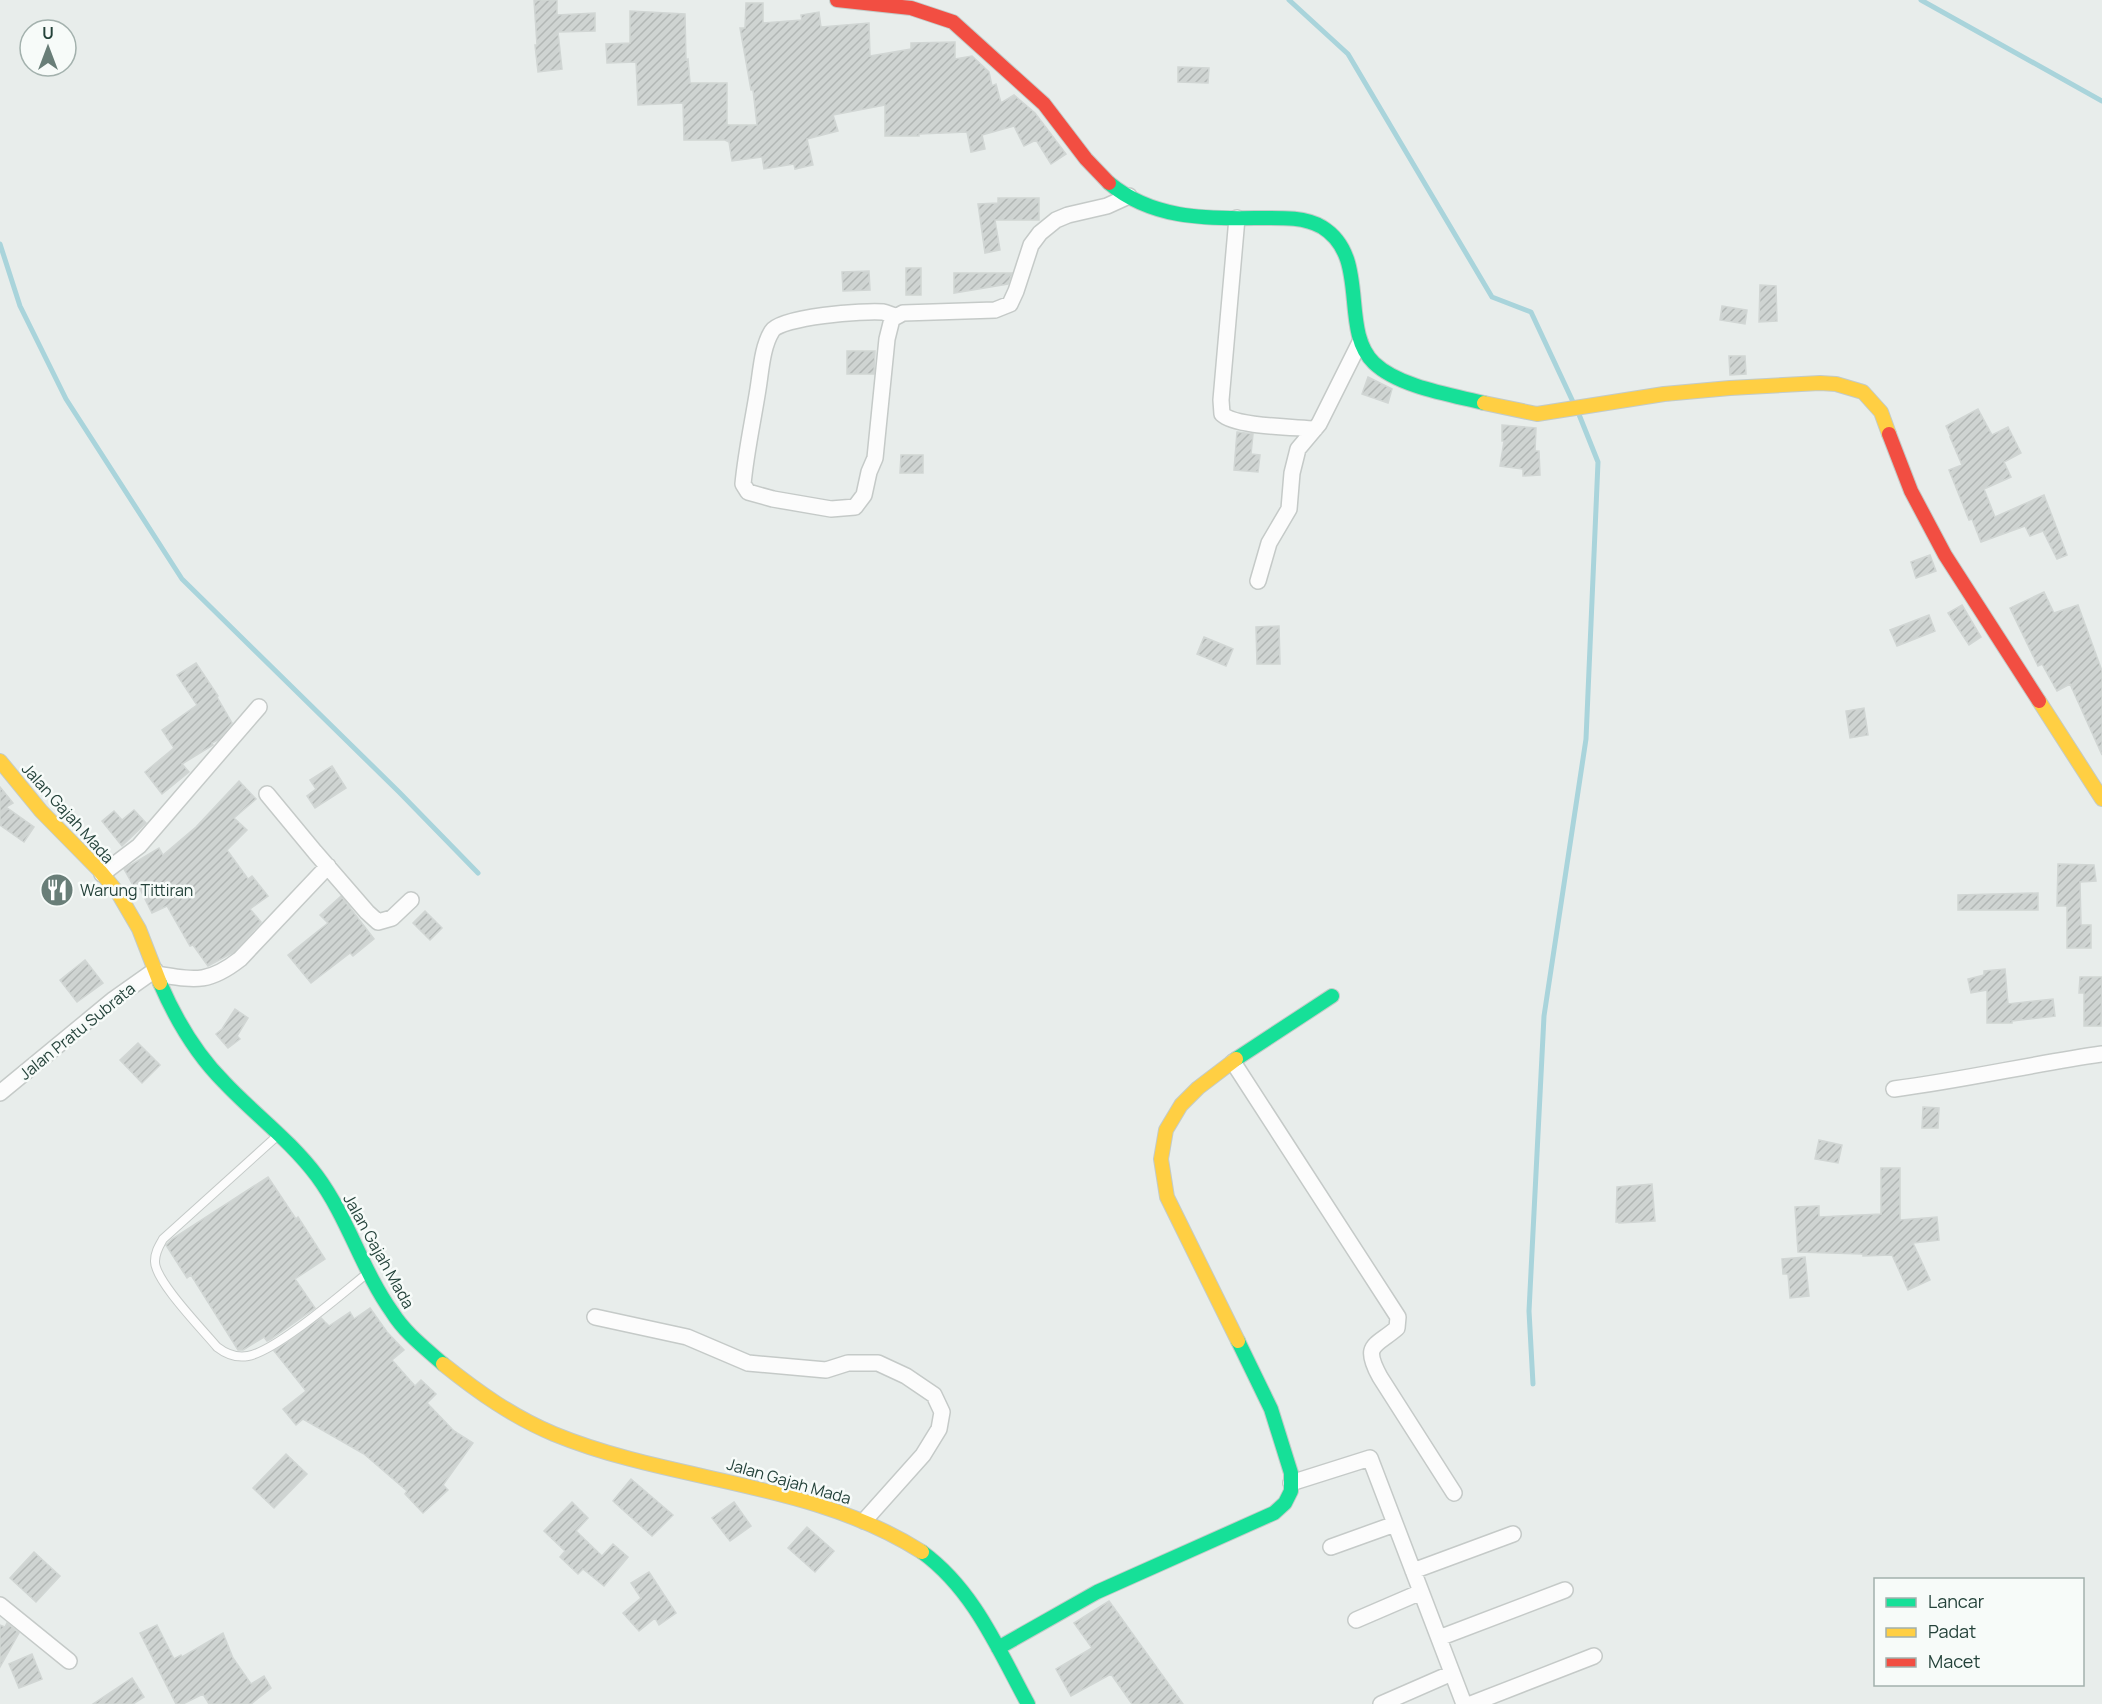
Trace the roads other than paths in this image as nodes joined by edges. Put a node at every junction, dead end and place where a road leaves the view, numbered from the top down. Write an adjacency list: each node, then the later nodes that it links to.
1 (837, 0): 2 (main road)
2 (1129, 196): 3 (main road); 4 (street)
3 (1237, 218): 5 (main road); 6 (street)
4 (896, 316): 4 (street)
5 (1360, 342): 6 (street); 11 (main road)
6 (1315, 429): 7 (street)
7 (1258, 581)
8 (258, 707): 13 (street)
9 (0, 761): 13 (main road, Jalan Gajah Mada)
10 (267, 794): 12 (street)
11 (2102, 799)
12 (327, 866): 14 (street); 15 (street)
13 (102, 874): 15 (main road, Jalan Gajah Mada)
14 (411, 900)
15 (156, 972): 20 (street, Jalan Pratu Subrata); 21 (main road, Jalan Gajah Mada)
16 (1332, 996): 18 (main road)
17 (2102, 1054): 19 (street)
18 (1233, 1062): 24 (main road); 25 (street)
19 (1894, 1089)
20 (0, 1093)
21 (279, 1135): 22 (main road, Jalan Gajah Mada); 22 (lane)
22 (370, 1272): 26 (main road, Jalan Gajah Mada)
23 (594, 1317): 26 (street)
24 (1291, 1483): 27 (street); 36 (main road)
25 (1454, 1493)
26 (864, 1521): 36 (main road, Jalan Gajah Mada)
27 (1395, 1524): 29 (street); 30 (street)
28 (1513, 1534): 30 (street)
29 (1330, 1547)
30 (1413, 1570): 32 (street)
31 (1565, 1590): 35 (street)
32 (1421, 1592): 34 (street); 35 (street)
33 (0, 1605): 38 (street)
34 (1356, 1620)
35 (1439, 1638): 39 (street)
36 (998, 1648): 40 (main road, Jalan Gajah Mada)
37 (1594, 1656): 43 (street)
38 (69, 1661)
39 (1452, 1673): 41 (street); 42 (street)
40 (1028, 1704)
41 (1381, 1704)
42 (1464, 1704)
43 (1471, 1704)

